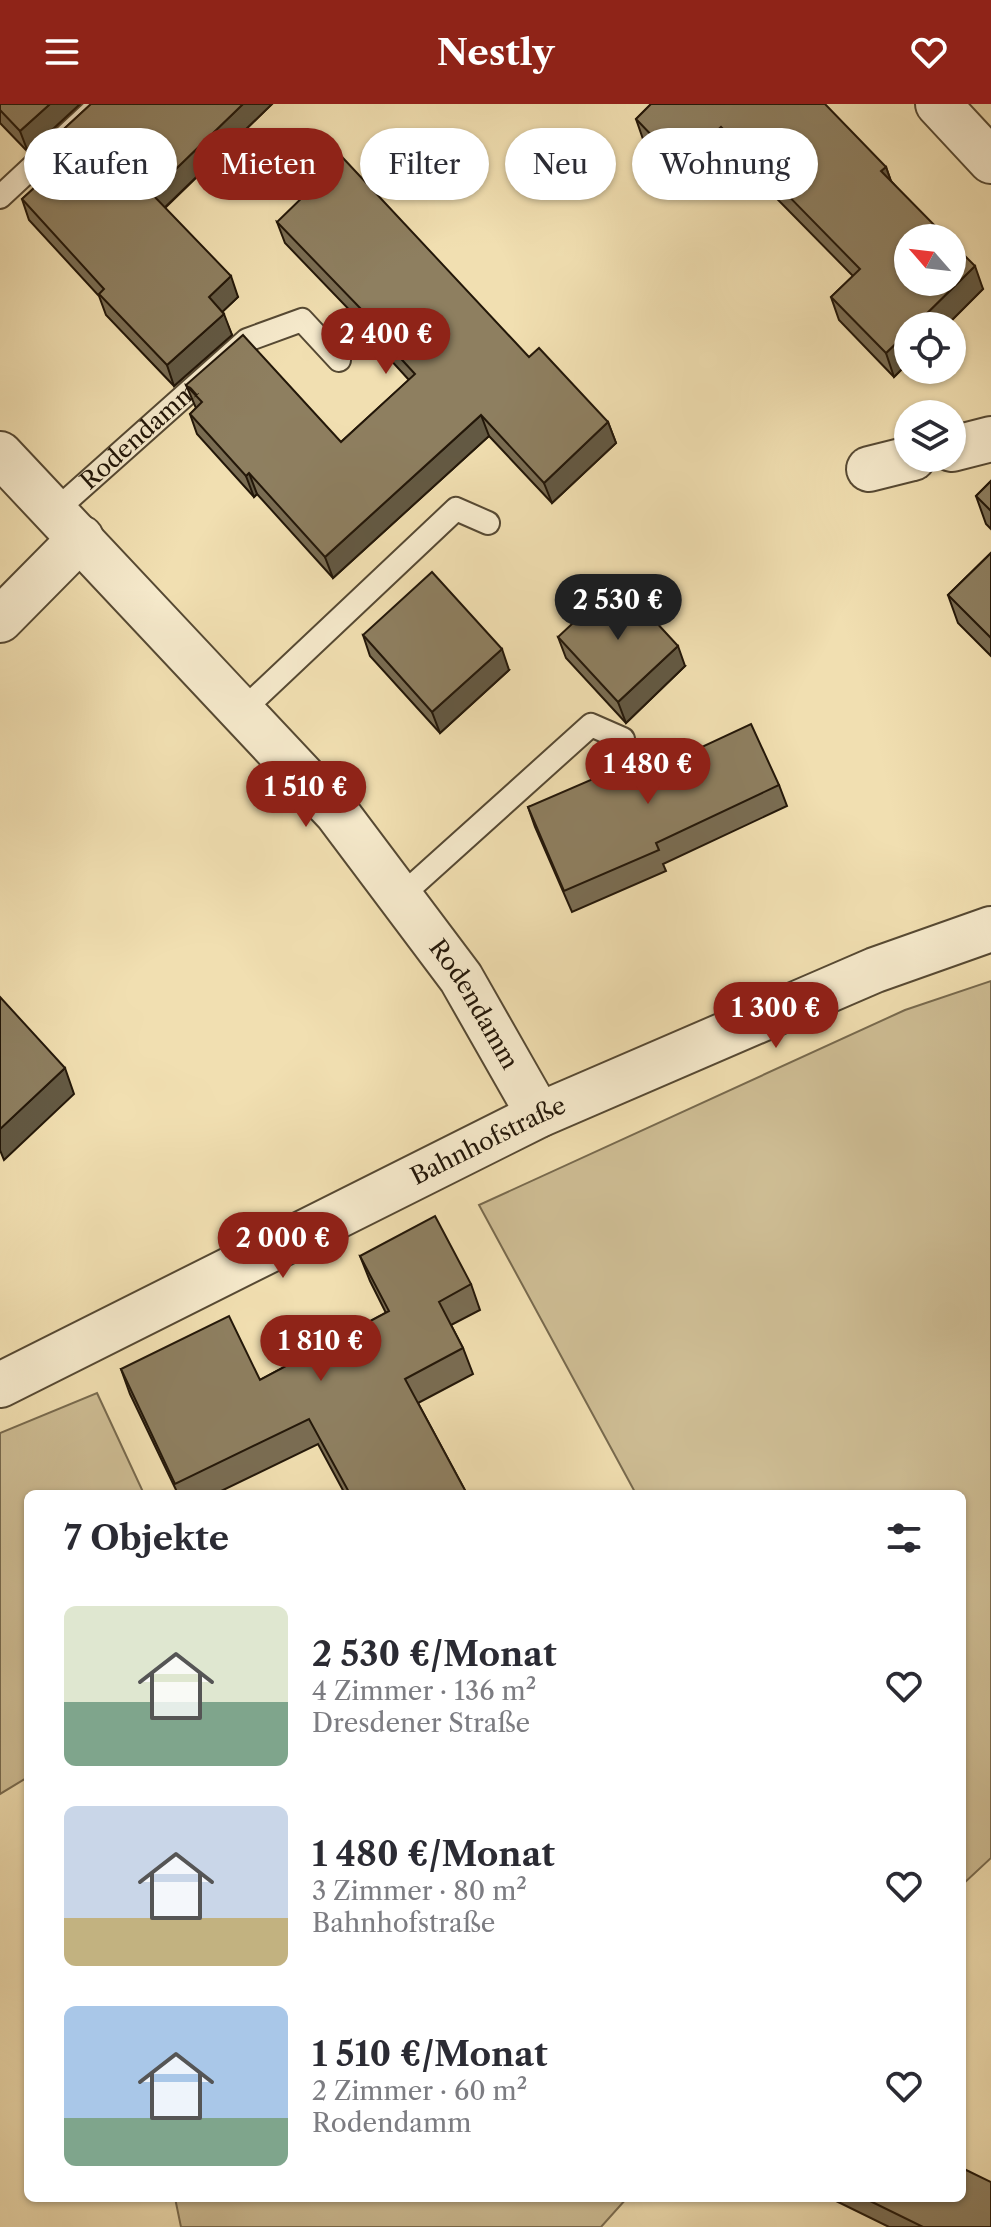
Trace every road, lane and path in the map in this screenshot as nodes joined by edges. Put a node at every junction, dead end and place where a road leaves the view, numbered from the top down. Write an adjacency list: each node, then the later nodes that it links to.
1 (100, 104): 4 (lane)
2 (938, 104): 3 (street)
3 (991, 161)
4 (0, 197)
5 (339, 360): 12 (lane, Rodendamm)
6 (991, 439): 7 (street)
7 (966, 445)
8 (0, 454): 12 (street, Rodendamm)
9 (894, 463): 10 (street)
10 (869, 469)
11 (488, 523): 14 (lane)
12 (68, 525): 13 (street, Rodendamm); 14 (street, Rodendamm)
13 (0, 620)
14 (243, 710): 16 (street, Rodendamm)
15 (623, 739): 16 (lane)
16 (400, 897): 18 (street, Rodendamm)
17 (991, 929): 18 (street, Bahnhofstraße)
18 (539, 1115): 19 (street, Bahnhofstraße)
19 (0, 1385)

